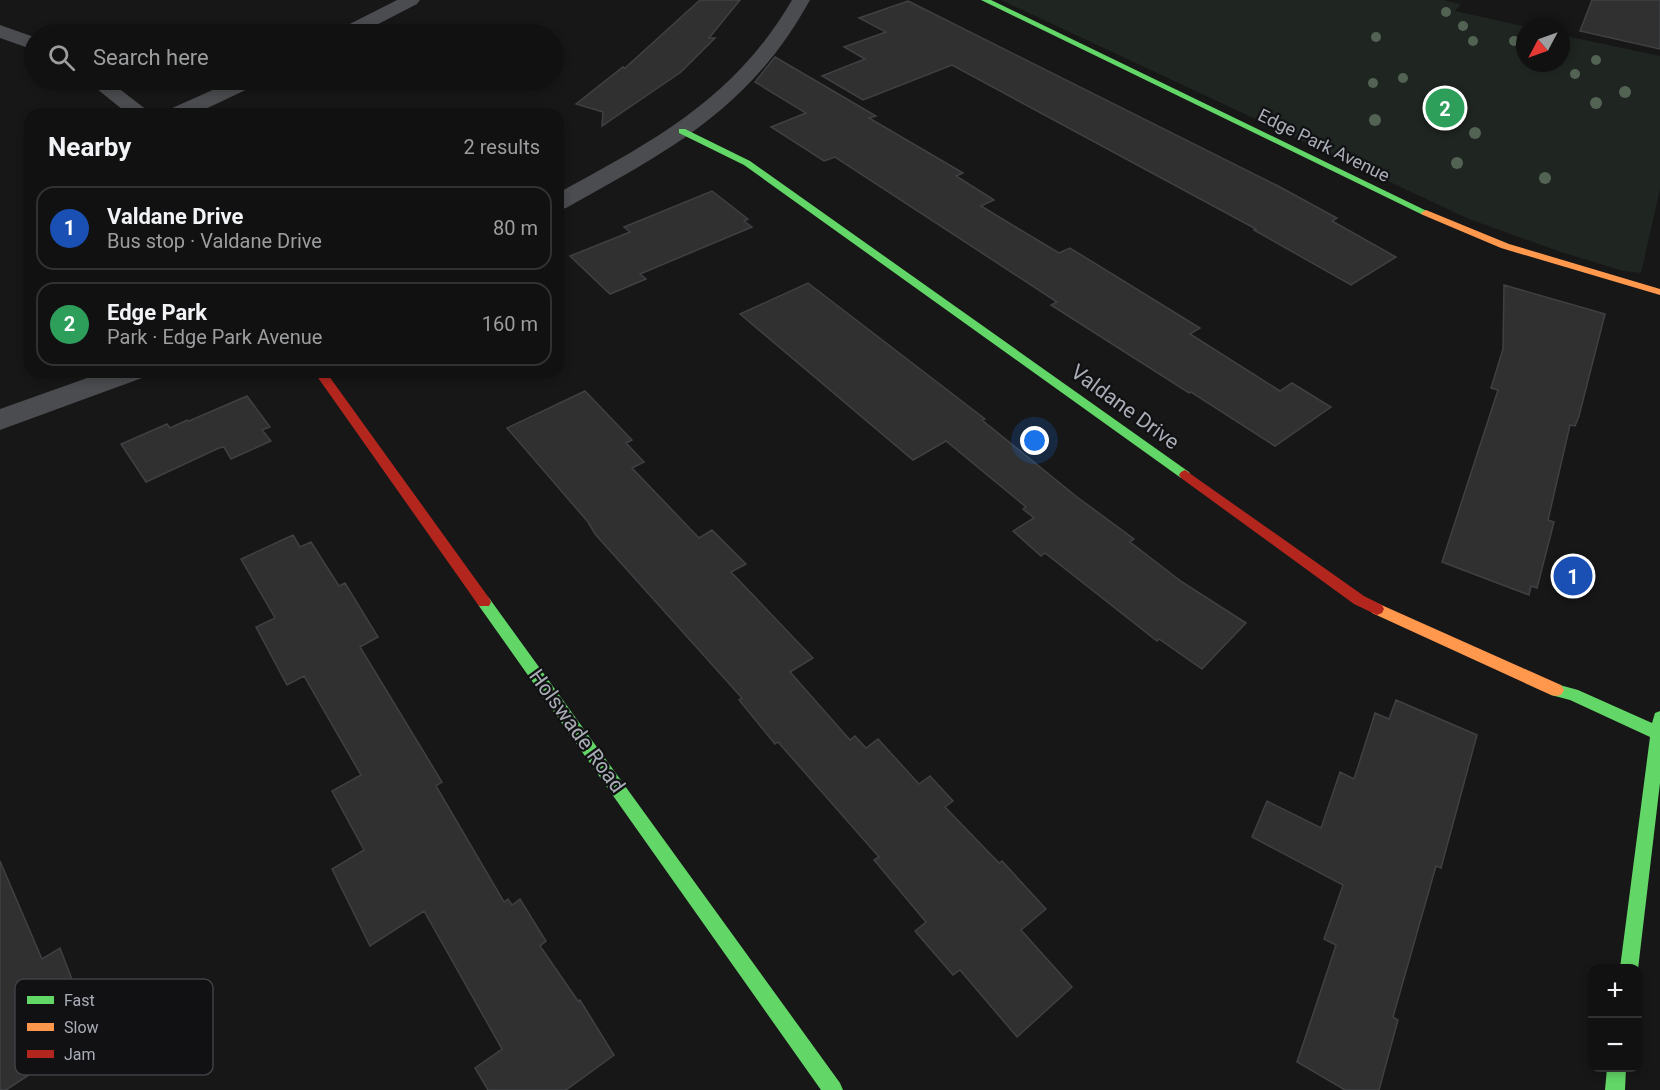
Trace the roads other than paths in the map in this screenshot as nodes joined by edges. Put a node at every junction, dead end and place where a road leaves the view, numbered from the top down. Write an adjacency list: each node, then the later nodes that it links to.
1 (411, 0): 4 (street)
2 (801, 0): 11 (street)
3 (985, 0): 13 (street, Edge Park Avenue)
4 (364, 24)
5 (0, 31): 6 (street)
6 (24, 40)
7 (109, 90): 9 (street)
8 (230, 90): 10 (street)
9 (133, 108)
10 (191, 108)
11 (682, 131): 12 (street); 18 (street, Valdane Drive)
12 (564, 200)
13 (1660, 292)
14 (116, 378): 16 (street)
15 (324, 378): 21 (street, Holswade Road)
16 (0, 420)
17 (1660, 718): 18 (street)
18 (1658, 733): 19 (street)
19 (1630, 964)
20 (1617, 1072): 22 (street)
21 (833, 1090)
22 (1615, 1090)

